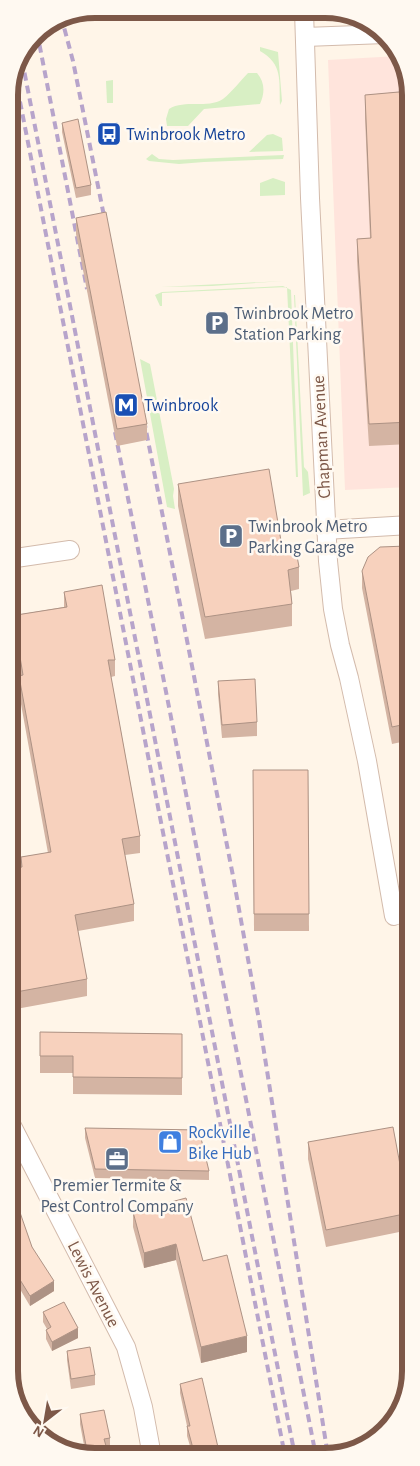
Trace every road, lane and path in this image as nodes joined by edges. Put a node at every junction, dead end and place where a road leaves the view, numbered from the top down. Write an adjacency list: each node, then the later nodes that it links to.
1 (304, 18): 3 (street, Chapman Avenue)
2 (374, 34): 3 (street)
3 (305, 37): 5 (street, Chapman Avenue)
4 (402, 525): 5 (street)
5 (325, 530): 8 (street, Chapman Avenue)
6 (70, 550): 7 (street)
7 (18, 558)
8 (394, 916)
9 (17, 1136): 10 (street, Lewis Avenue)
10 (151, 1448)

